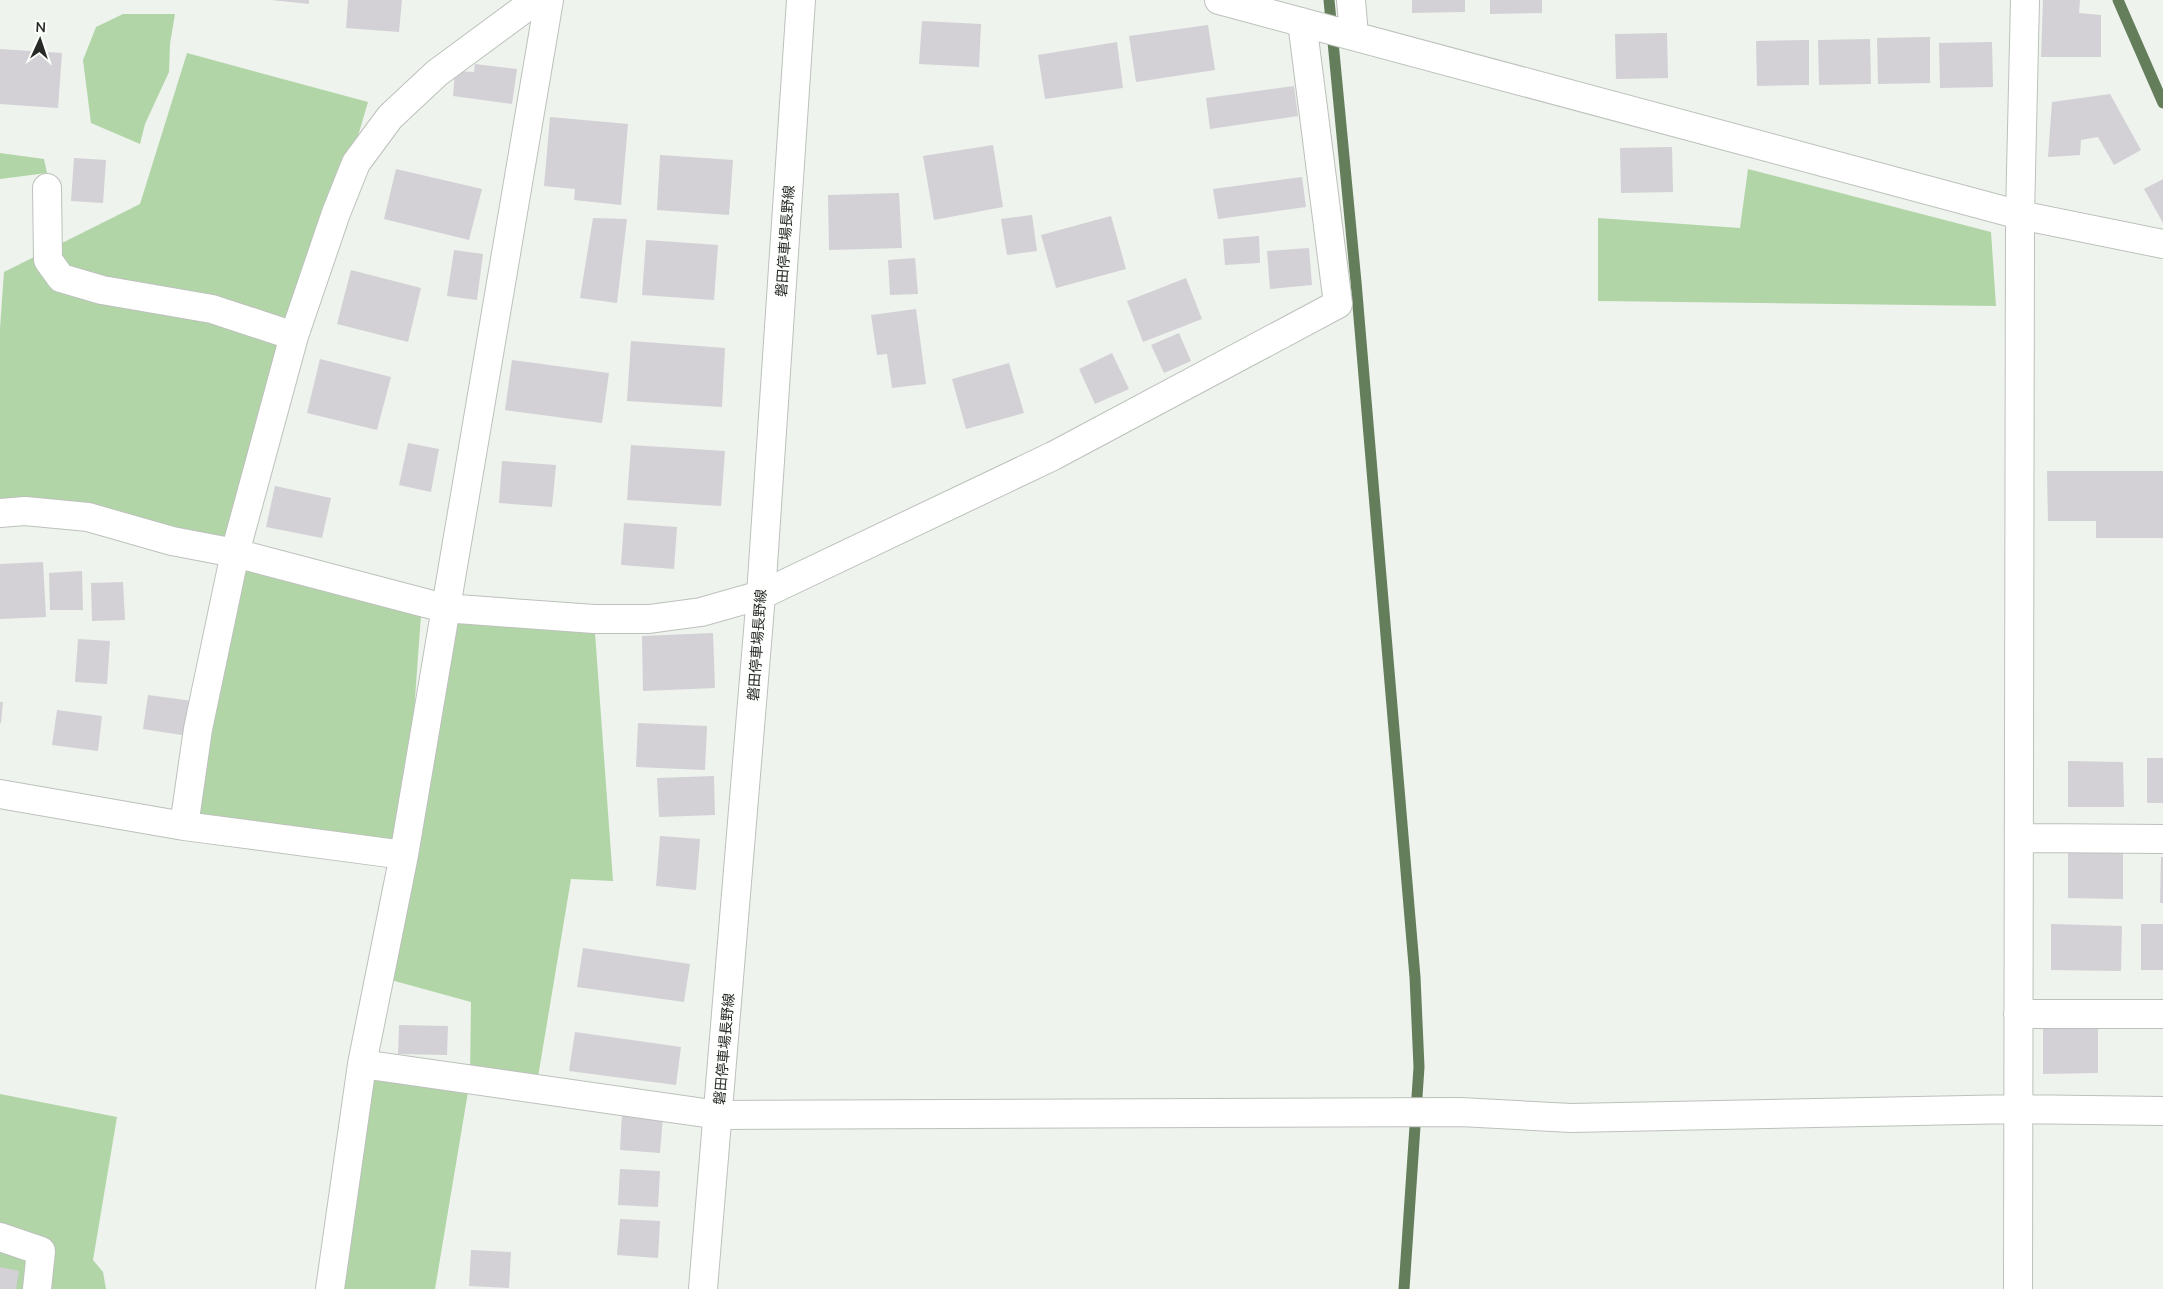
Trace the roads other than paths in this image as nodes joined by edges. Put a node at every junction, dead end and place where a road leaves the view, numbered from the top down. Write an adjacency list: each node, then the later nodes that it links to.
1 (536, 0): 12 (street)
2 (549, 0): 16 (street)
3 (801, 0): 15 (street, 磐田停車場長野線)
4 (1219, 0): 7 (street)
5 (1351, 0): 8 (street)
6 (2025, 0): 10 (street)
7 (1302, 22): 8 (street); 15 (street)
8 (1354, 36): 10 (street)
9 (47, 188): 12 (street)
10 (2020, 215): 11 (street); 19 (street)
11 (2163, 244)
12 (294, 336): 14 (street)
13 (0, 513): 14 (street)
14 (235, 553): 16 (street); 18 (street)
15 (761, 595): 16 (street); 27 (street, 磐田停車場長野線)
16 (444, 608): 21 (street)
17 (0, 794): 18 (street)
18 (184, 826): 21 (street)
19 (2019, 838): 20 (street); 22 (street)
20 (2163, 839)
21 (404, 855): 24 (street)
22 (2018, 1014): 23 (street); 25 (street)
23 (2163, 1014)
24 (362, 1064): 27 (street); 30 (street)
25 (2018, 1109): 26 (street); 27 (street); 32 (street)
26 (2163, 1111)
27 (719, 1115): 31 (street, 磐田停車場長野線)
28 (0, 1237): 29 (street)
29 (37, 1289)
30 (330, 1289)
31 (703, 1289)
32 (2018, 1289)

